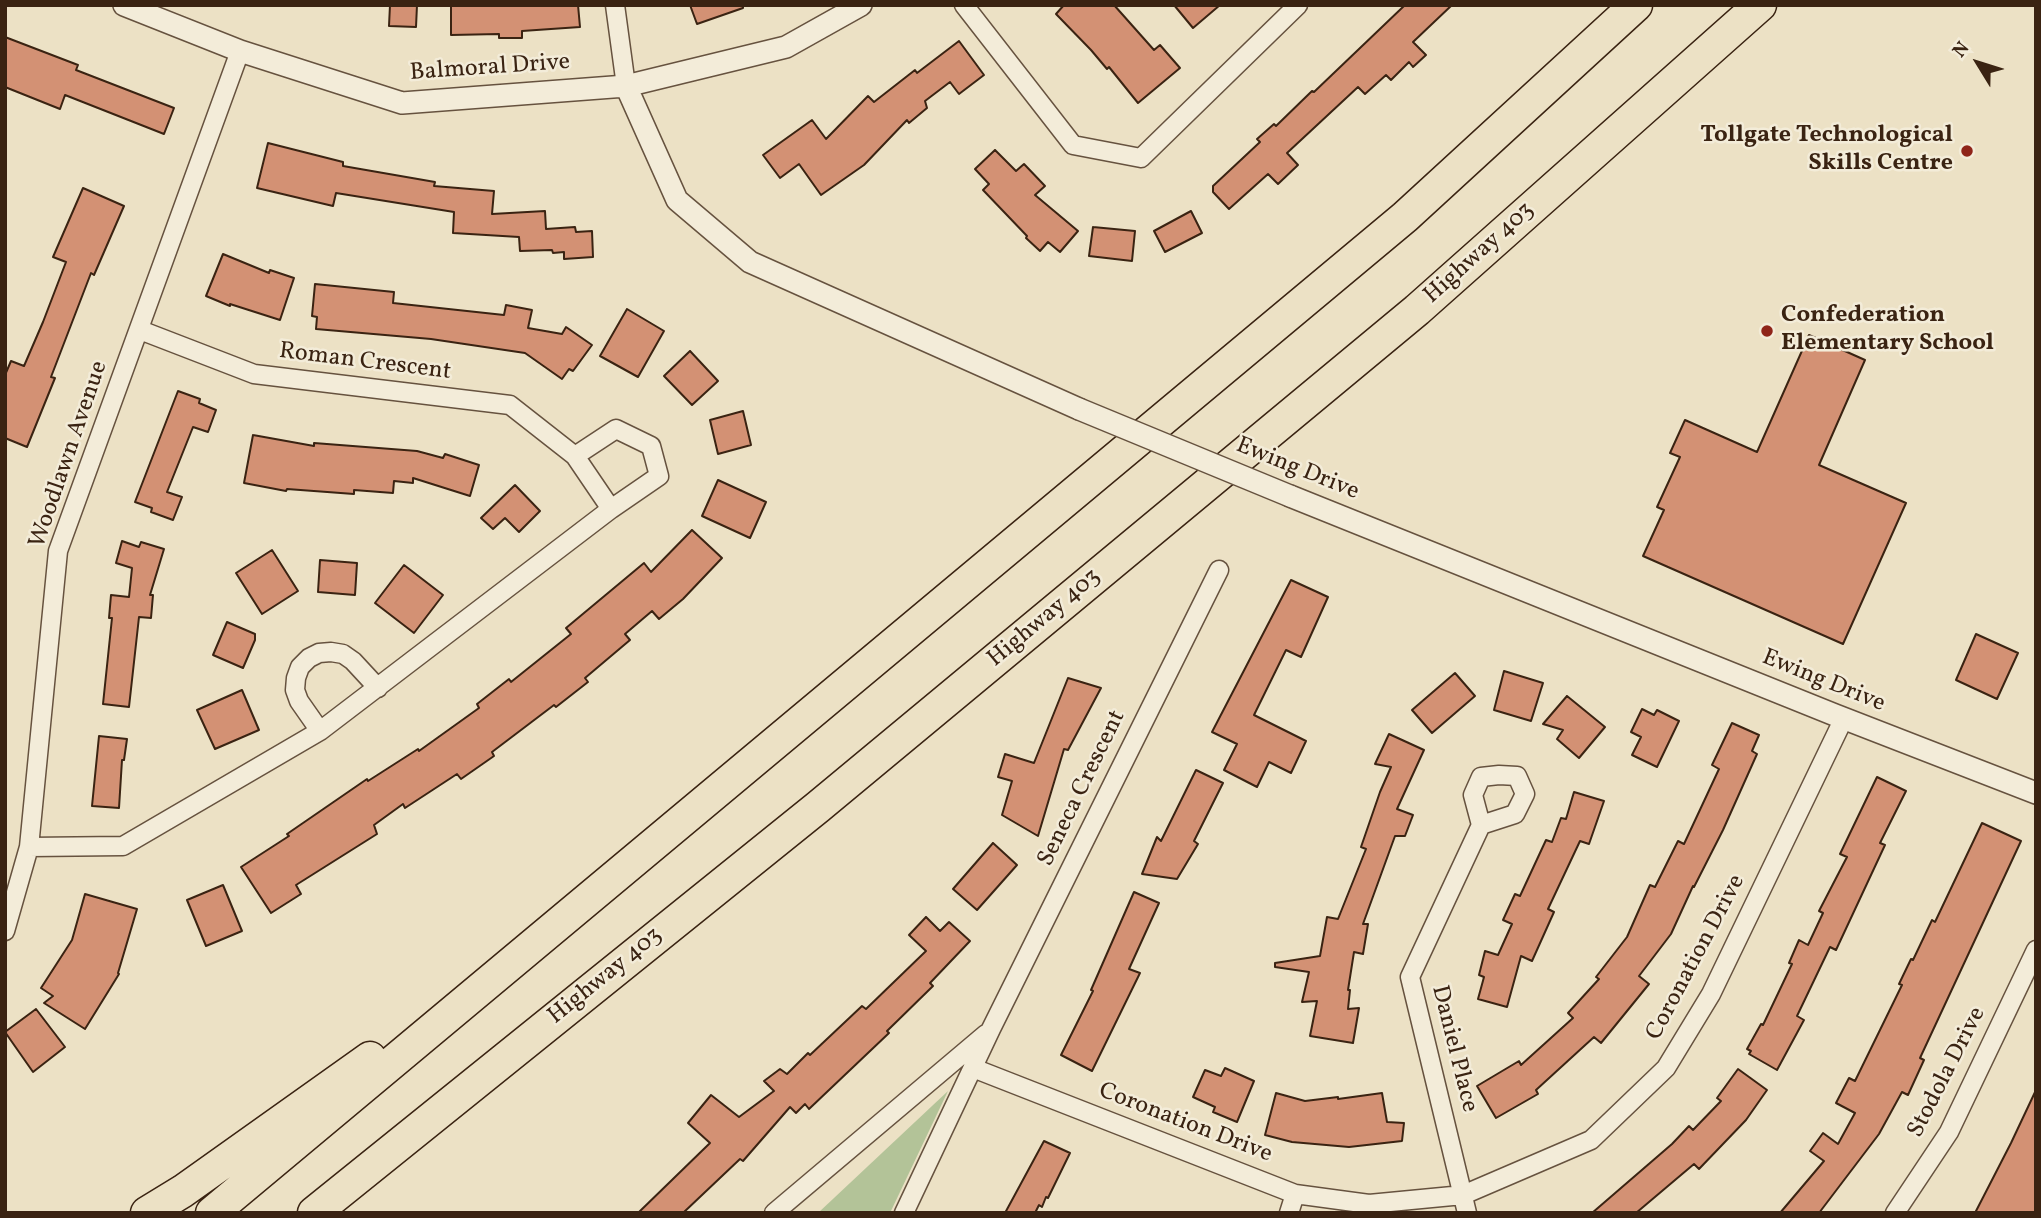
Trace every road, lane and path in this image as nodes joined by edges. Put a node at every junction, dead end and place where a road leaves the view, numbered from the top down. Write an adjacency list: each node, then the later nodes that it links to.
1 (124, 5): 8 (street, Balmoral Drive)
2 (615, 5): 9 (street)
3 (861, 5): 9 (street, Balmoral Drive)
4 (964, 5): 5 (street)
5 (1298, 5)
6 (1636, 5): 22 (highway)
7 (1760, 5): 29 (highway, Highway 403)
8 (240, 51): 9 (street, Balmoral Drive); 10 (street, Woodlawn Avenue)
9 (626, 86): 15 (street, Ewing Drive, bridge)
10 (140, 330): 11 (street, Roman Crescent); 19 (street, Woodlawn Avenue)
11 (575, 456): 12 (street, Roman Crescent); 12 (street)
12 (611, 509): 14 (street)
13 (1219, 570): 23 (street, Seneca Crescent)
14 (378, 688): 16 (street); 16 (street)
15 (1844, 719): 17 (street, Ewing Drive); 26 (street, Coronation Drive)
16 (320, 731): 19 (street)
17 (2036, 793)
18 (1480, 825): 26 (street, Daniel Place)
19 (29, 847): 20 (street, Woodlawn Avenue)
20 (5, 931)
21 (2036, 950): 33 (street, Stodola Drive)
22 (470, 999): 27 (highway); 28 (highway)
23 (991, 1030): 24 (street, Seneca Crescent); 30 (street, Seneca Crescent)
24 (973, 1068): 25 (street, Coronation Drive); 31 (street, Seneca Crescent)
25 (1295, 1194): 26 (street, Coronation Drive); 32 (street)
26 (1465, 1204)
27 (147, 1213)
28 (212, 1213)
29 (314, 1213)
30 (774, 1213)
31 (904, 1213)
32 (1289, 1213)
33 (1895, 1213)

